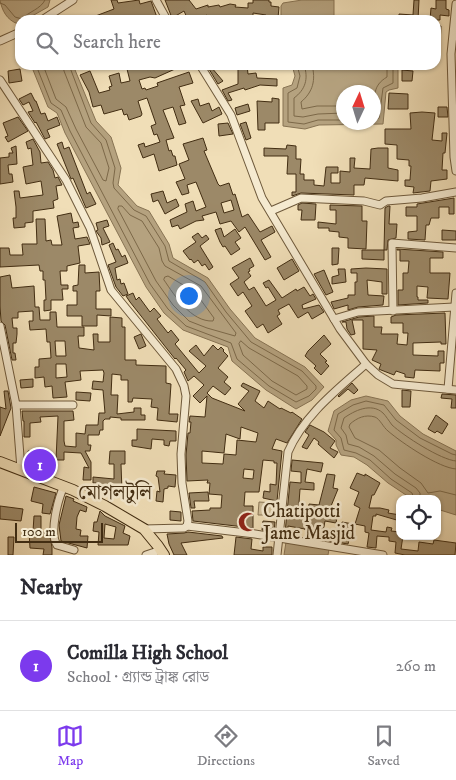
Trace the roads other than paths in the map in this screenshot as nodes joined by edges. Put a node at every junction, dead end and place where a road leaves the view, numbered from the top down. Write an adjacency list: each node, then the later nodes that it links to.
1 (73, 0): 4 (street)
2 (156, 0): 5 (street)
3 (456, 4): 10 (street)
4 (50, 15)
5 (165, 15)
6 (15, 34): 7 (street)
7 (0, 41)
8 (203, 70): 12 (street)
9 (0, 80): 28 (street)
10 (456, 171)
11 (456, 192): 12 (street)
12 (271, 211): 18 (street)
13 (456, 248): 16 (street)
14 (456, 293): 15 (street)
15 (454, 307): 16 (street); 17 (street)
16 (393, 311): 18 (street)
17 (455, 317): 21 (street)
18 (334, 319): 20 (street)
19 (0, 326): 24 (street)
20 (366, 364): 21 (street); 30 (street)
21 (448, 388): 22 (street)
22 (456, 390)
23 (72, 405): 24 (street)
24 (16, 406): 26 (street)
25 (0, 462): 26 (highway)
26 (21, 469): 27 (highway)
27 (64, 486): 29 (highway); 31 (street)
28 (187, 526): 29 (street); 30 (street)
29 (144, 530): 32 (highway)
30 (280, 538): 34 (street); 35 (street)
31 (74, 550)
32 (162, 552): 33 (street)
33 (146, 555)
34 (277, 555)
35 (383, 555)

